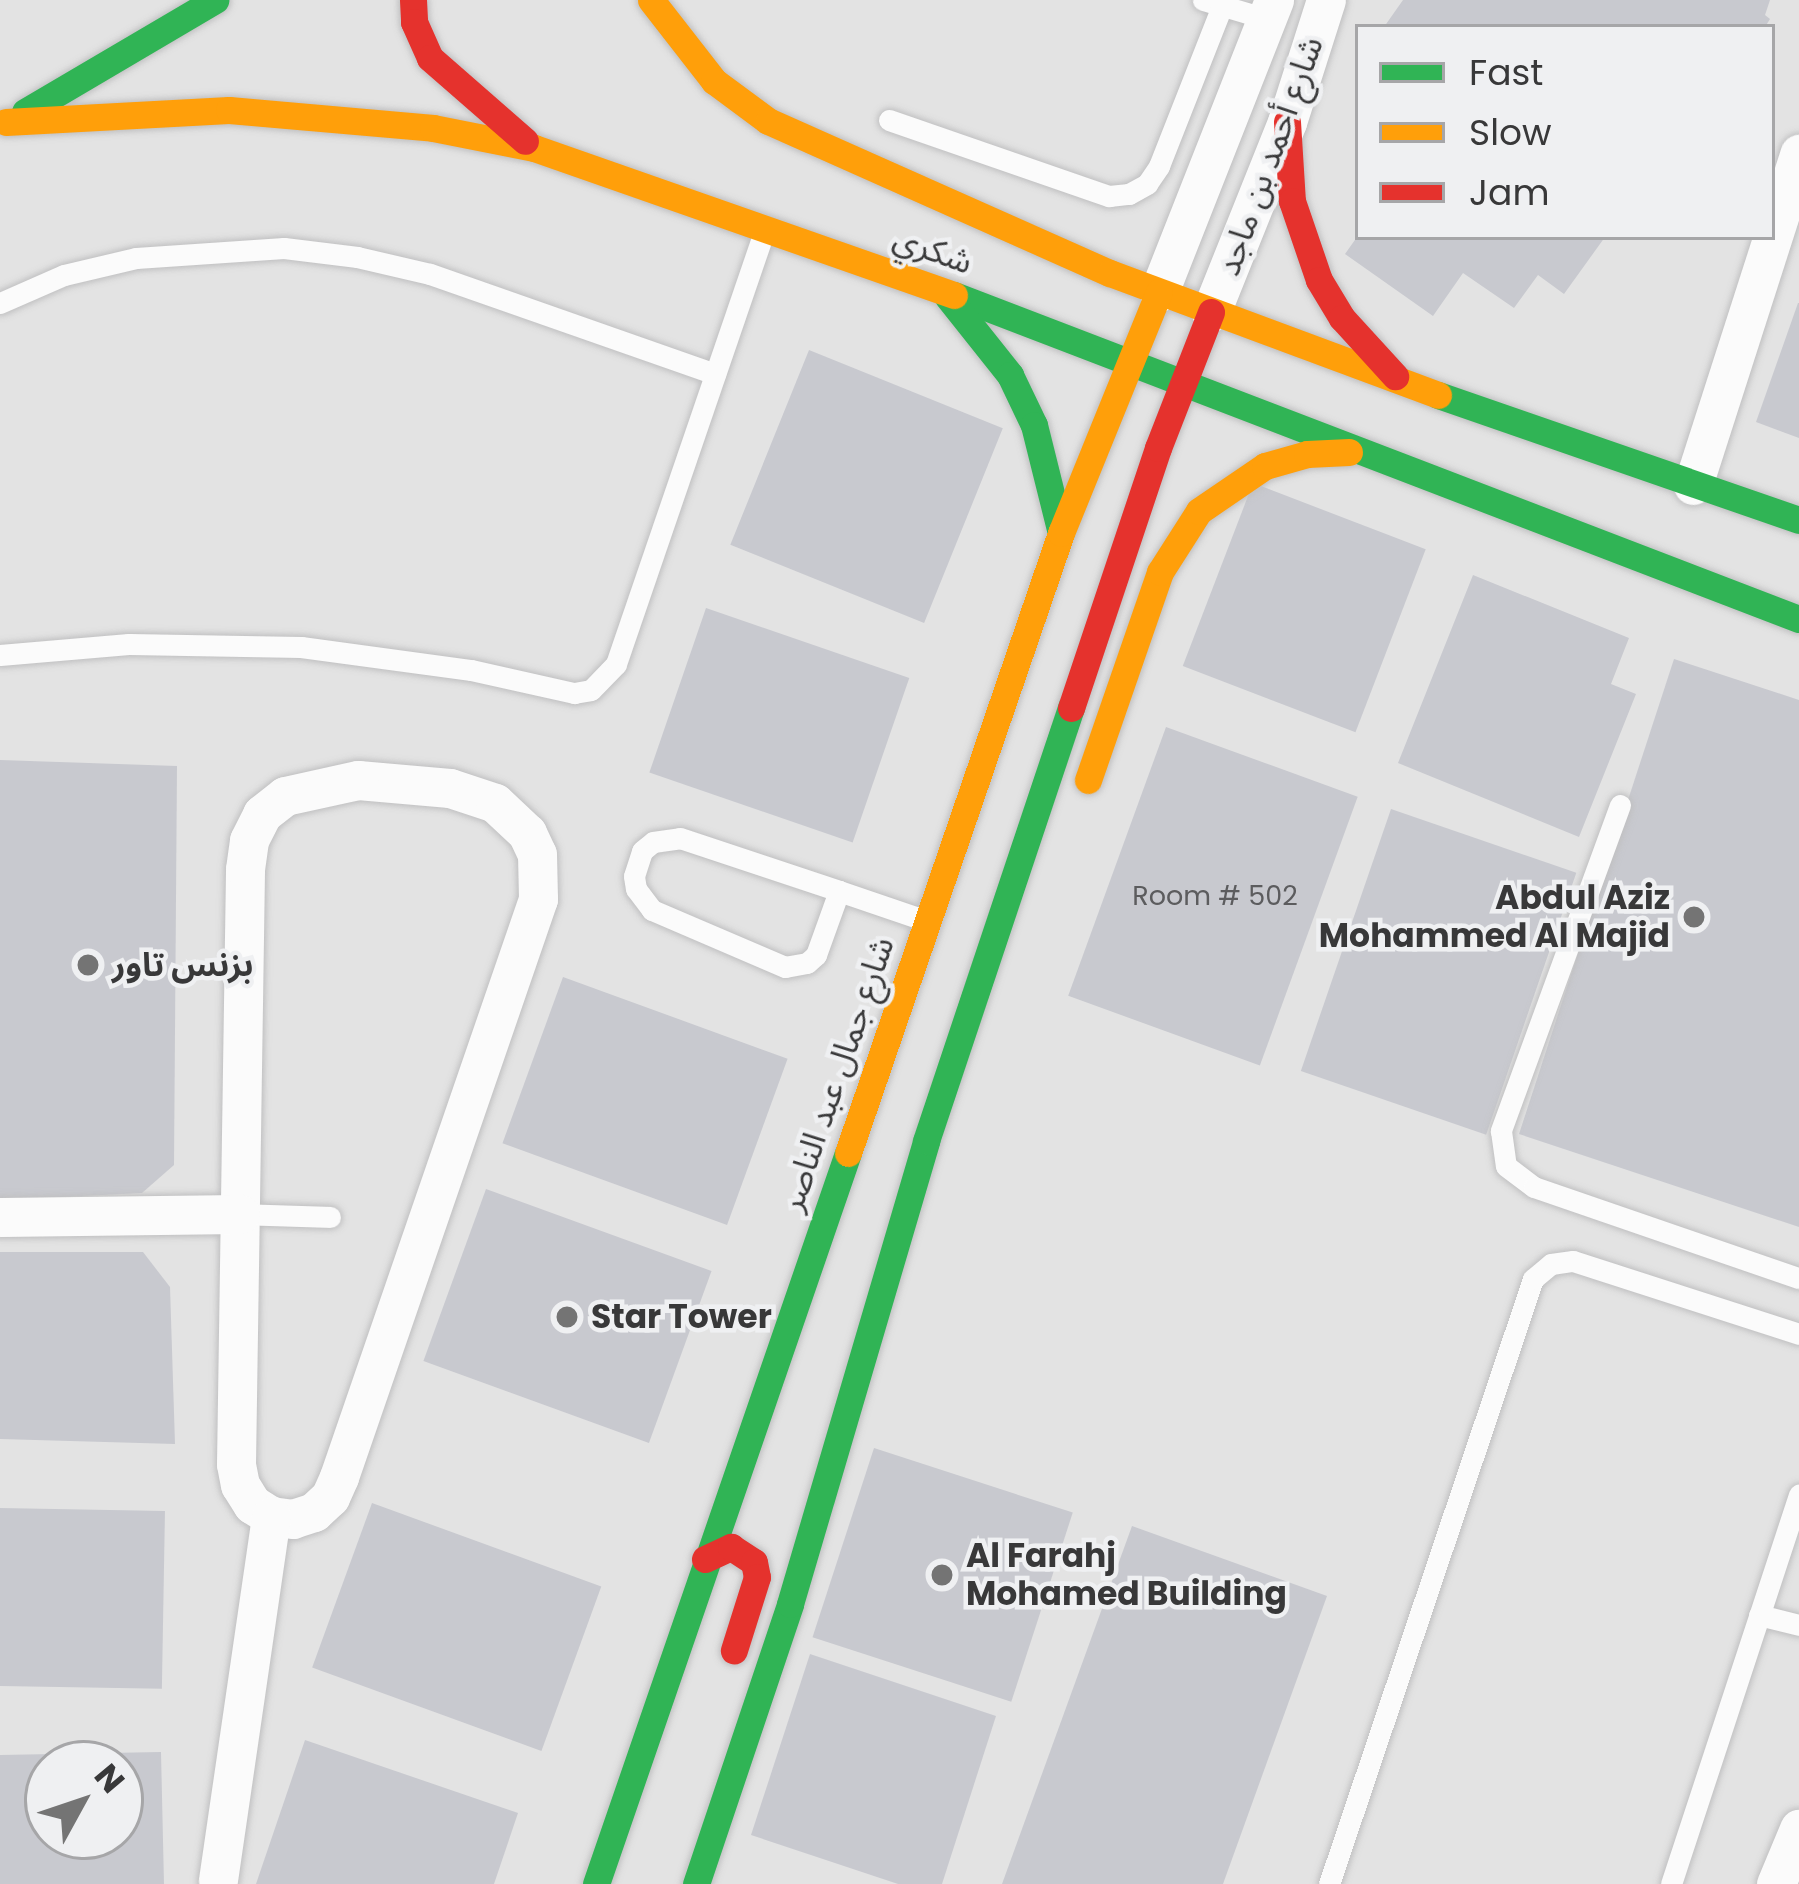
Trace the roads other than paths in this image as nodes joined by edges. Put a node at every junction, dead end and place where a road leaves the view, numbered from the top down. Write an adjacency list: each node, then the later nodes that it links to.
1 (215, 0): 9 (street)
2 (413, 0): 10 (street)
3 (652, 0): 16 (street, شكري)
4 (1326, 0): 8 (street, شارع أحمد بن ماجد)
5 (1212, 3): 6 (lane); 7 (lane)
6 (1271, 9): 16 (street, شارع أحمد بن ماجد)
7 (889, 121)
8 (1287, 122): 18 (street, شارع أحمد بن ماجد); 21 (street)
9 (3, 123): 10 (street, شكري)
10 (535, 148): 12 (street, شكري)
11 (1799, 154): 13 (street)
12 (765, 228): 15 (street, شكري); 20 (lane)
13 (1775, 229)
14 (1771, 240): 24 (street)
15 (941, 290): 19 (street, شكري); 26 (street)
16 (1159, 292): 18 (street, شكري); 19 (street, شارع جمال عبد الناصر)
17 (0, 303): 20 (lane)
18 (1211, 312): 21 (street, شكري); 22 (street)
19 (1129, 365): 22 (street, شكري); 26 (street, شارع جمال عبد الناصر)
20 (715, 374): 28 (lane)
21 (1403, 383): 24 (street, شكري)
22 (1180, 386): 23 (street, شكري); 34 (street)
23 (1352, 452): 27 (street, شكري); 30 (street)
24 (1693, 485): 25 (street, شكري)
25 (1799, 520)
26 (1061, 533): 32 (street, شارع جمال عبد الناصر)
27 (1799, 620)
28 (0, 655)
29 (1620, 805): 38 (lane)
30 (1075, 816)
31 (839, 891): 31 (lane); 32 (lane)
32 (928, 921): 42 (street, شارع جمال عبد الناصر)
33 (975, 1084): 34 (street)
34 (926, 1141): 47 (street)
35 (240, 1214): 36 (street); 37 (lane); 41 (street); 41 (street)
36 (0, 1217)
37 (330, 1217)
38 (1799, 1278)
39 (1799, 1334): 52 (lane)
40 (1799, 1495): 43 (lane)
41 (271, 1516): 49 (street)
42 (705, 1559): 45 (street); 50 (street, شارع جمال عبد الناصر)
43 (1759, 1616): 44 (lane); 53 (lane)
44 (1799, 1625)
45 (725, 1676)
46 (704, 1759): 47 (street)
47 (721, 1814): 51 (street)
48 (1799, 1829): 54 (street)
49 (218, 1880)
50 (596, 1884)
51 (696, 1884)
52 (1329, 1884)
53 (1671, 1884)
54 (1776, 1884)

